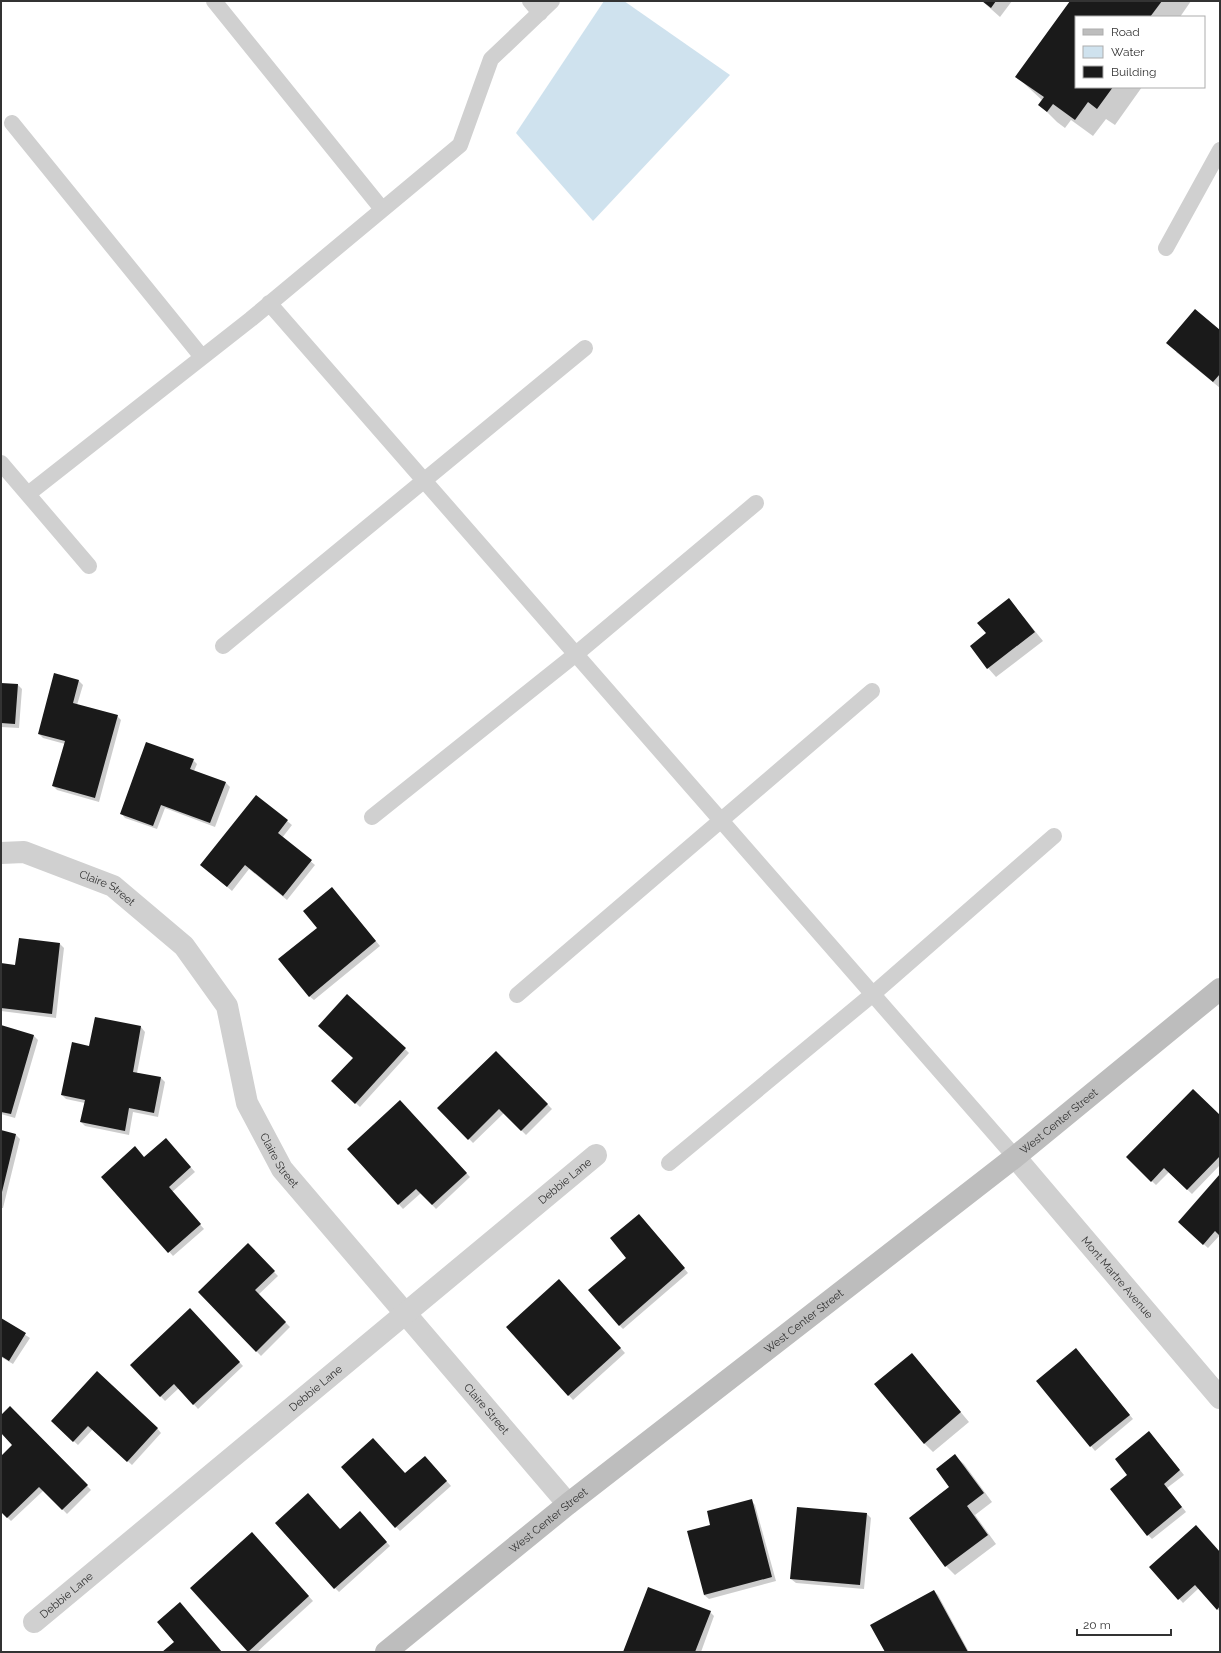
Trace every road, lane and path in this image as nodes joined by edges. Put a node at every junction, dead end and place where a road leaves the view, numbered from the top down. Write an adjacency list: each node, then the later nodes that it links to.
1 (214, 1): 6 (lane)
2 (552, 1): 3 (lane)
3 (535, 7): 6 (lane)
4 (12, 123): 10 (lane)
5 (1220, 150): 7 (lane)
6 (382, 210): 8 (lane)
7 (1166, 248)
8 (270, 303): 10 (lane); 12 (lane)
9 (585, 348): 12 (lane)
10 (202, 357): 13 (lane)
11 (1, 463): 13 (lane)
12 (425, 481): 16 (lane); 17 (lane)
13 (28, 494): 15 (lane)
14 (756, 503): 17 (lane)
15 (89, 566)
16 (223, 646)
17 (576, 654): 19 (lane); 20 (lane)
18 (872, 691): 20 (lane)
19 (372, 817)
20 (721, 820): 24 (lane); 25 (lane)
21 (1054, 836): 24 (lane)
22 (1, 853): 29 (street, Claire Street)
23 (1220, 989): 27 (main road, West Center Street)
24 (873, 994): 27 (lane); 28 (lane)
25 (517, 995)
26 (596, 1155): 29 (street, Debbie Lane)
27 (1015, 1157): 30 (street, Mont Martre Avenue); 31 (main road, West Center Street)
28 (668, 1163)
29 (405, 1314): 31 (street, Claire Street); 32 (street, Debbie Lane)
30 (1220, 1398)
31 (568, 1504): 33 (main road, West Center Street)
32 (34, 1622)
33 (386, 1652)

